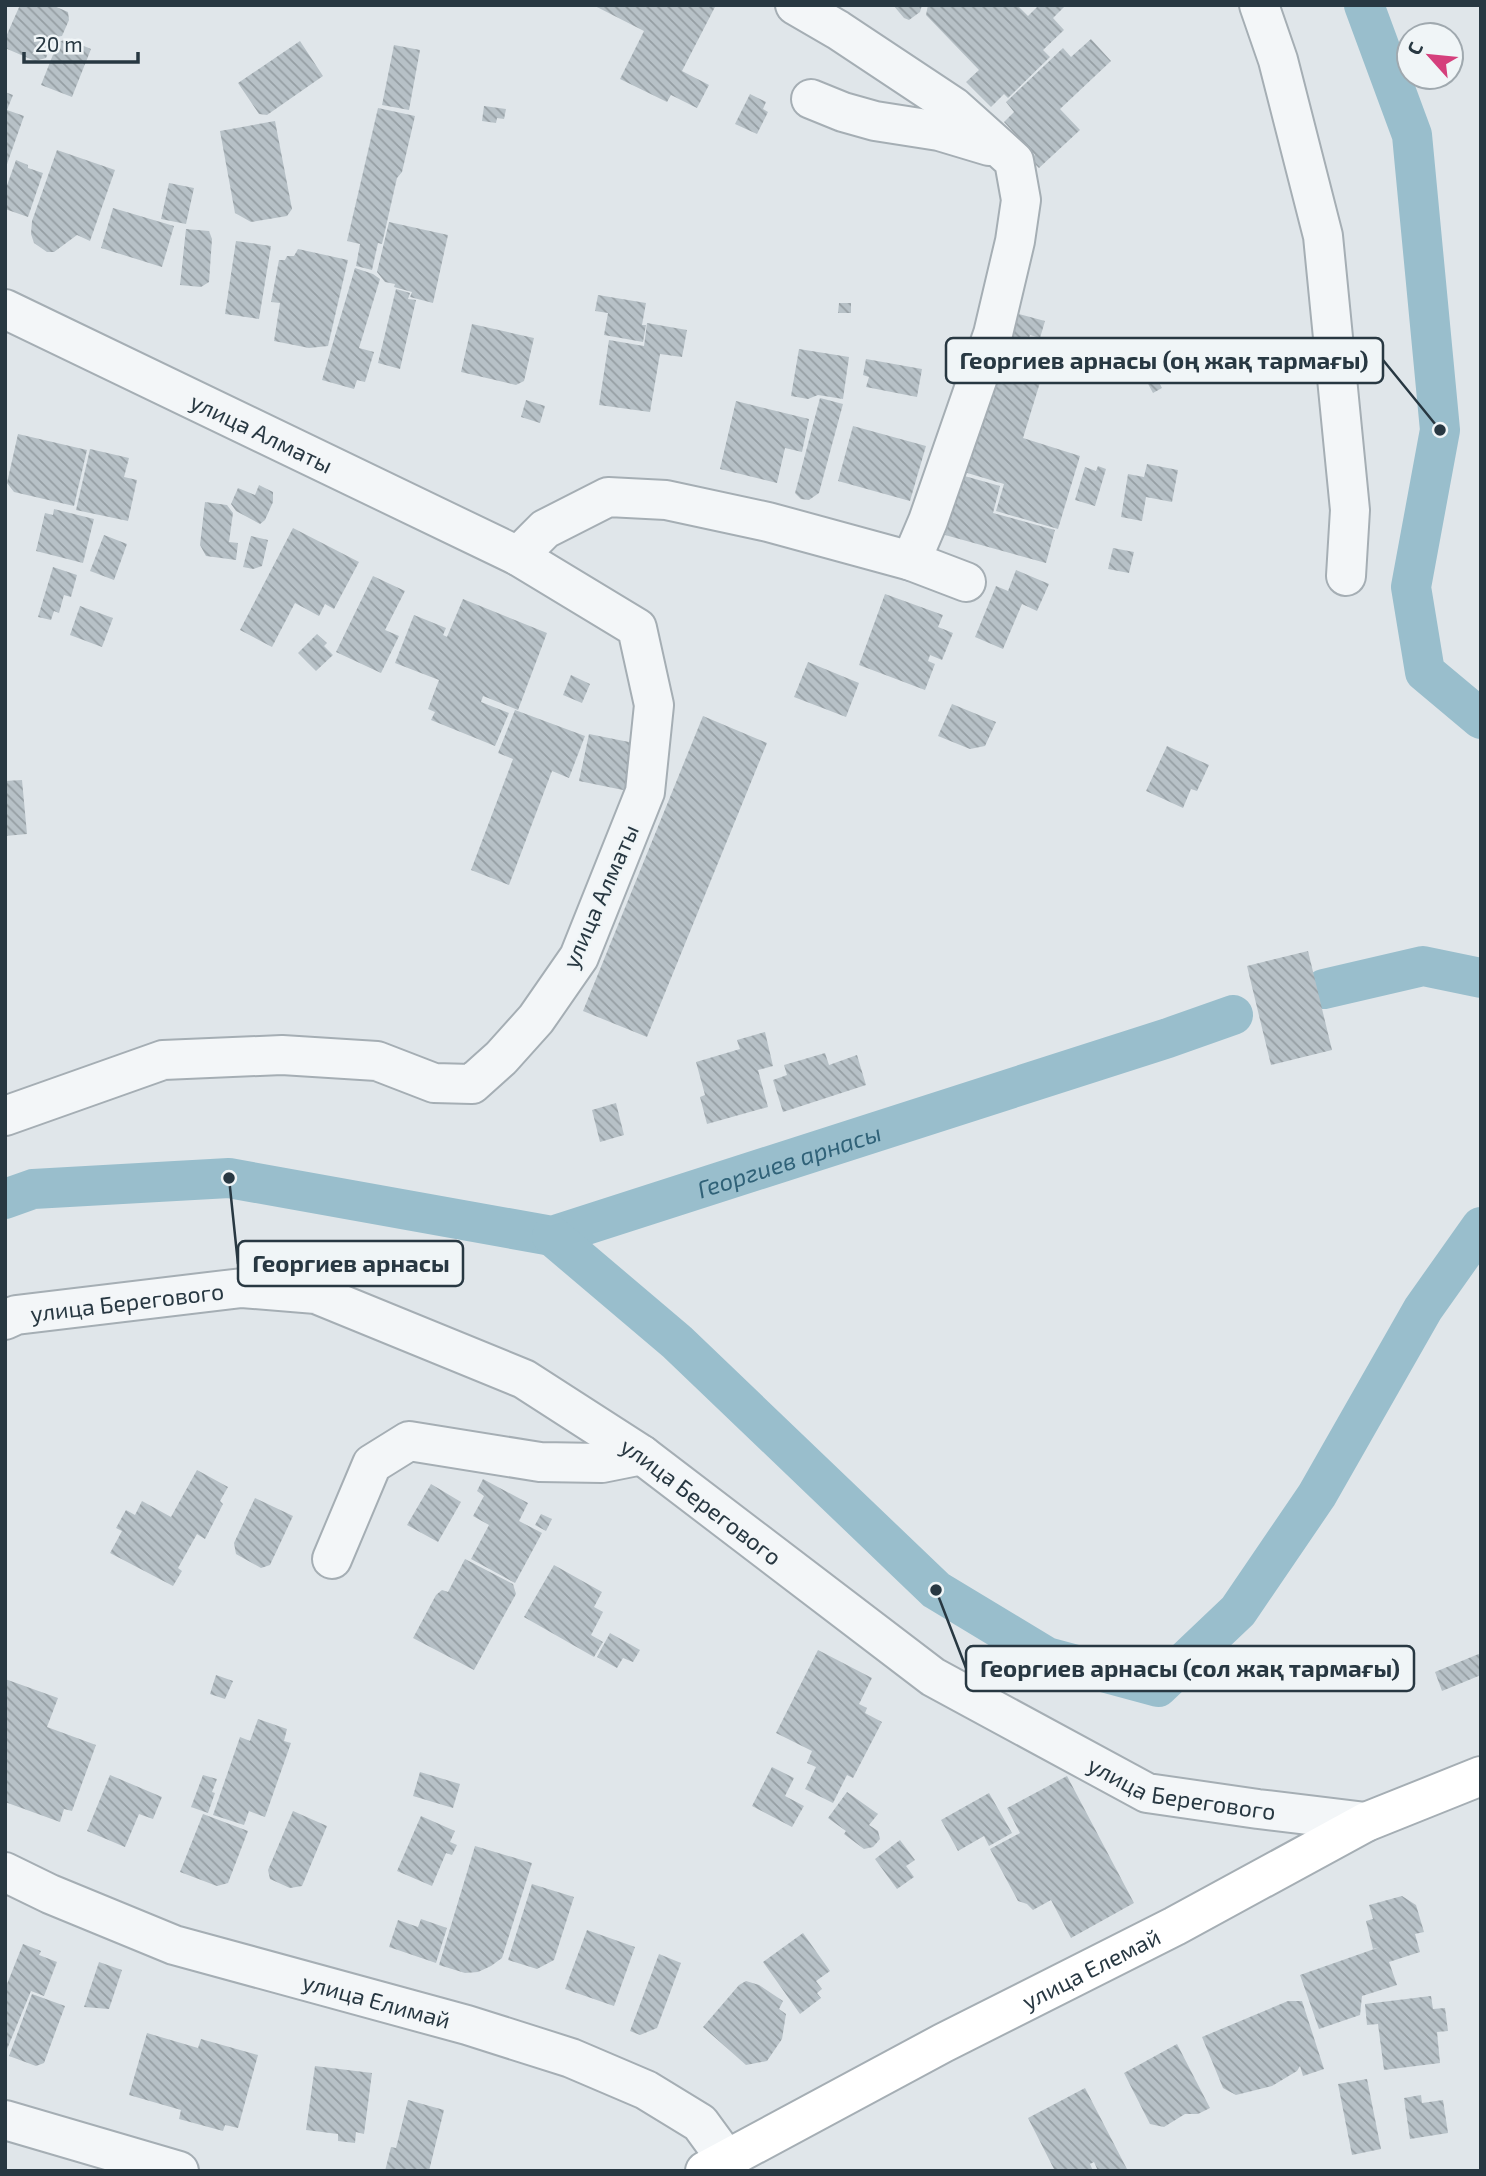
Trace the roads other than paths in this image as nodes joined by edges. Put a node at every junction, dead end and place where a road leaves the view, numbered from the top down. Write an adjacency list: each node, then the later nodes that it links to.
1 (795, 5): 4 (street)
2 (1259, 5): 8 (street)
3 (811, 99): 4 (street)
4 (1008, 155): 7 (street)
5 (5, 309): 6 (street, улица Алматы)
6 (518, 556): 7 (street); 10 (street, улица Алматы)
7 (911, 561): 9 (street)
8 (1346, 576)
9 (966, 582)
10 (5, 1116)
11 (5, 1320): 12 (street, улица Берегового)
12 (642, 1455): 13 (street); 15 (street, улица Берегового)
13 (332, 1559)
14 (1481, 1776): 15 (street, улица Елемай)
15 (1366, 1822): 18 (street, улица Елемай)
16 (5, 1872): 18 (street, улица Елимай)
17 (5, 2120): 19 (street)
18 (716, 2165)
19 (178, 2171)

